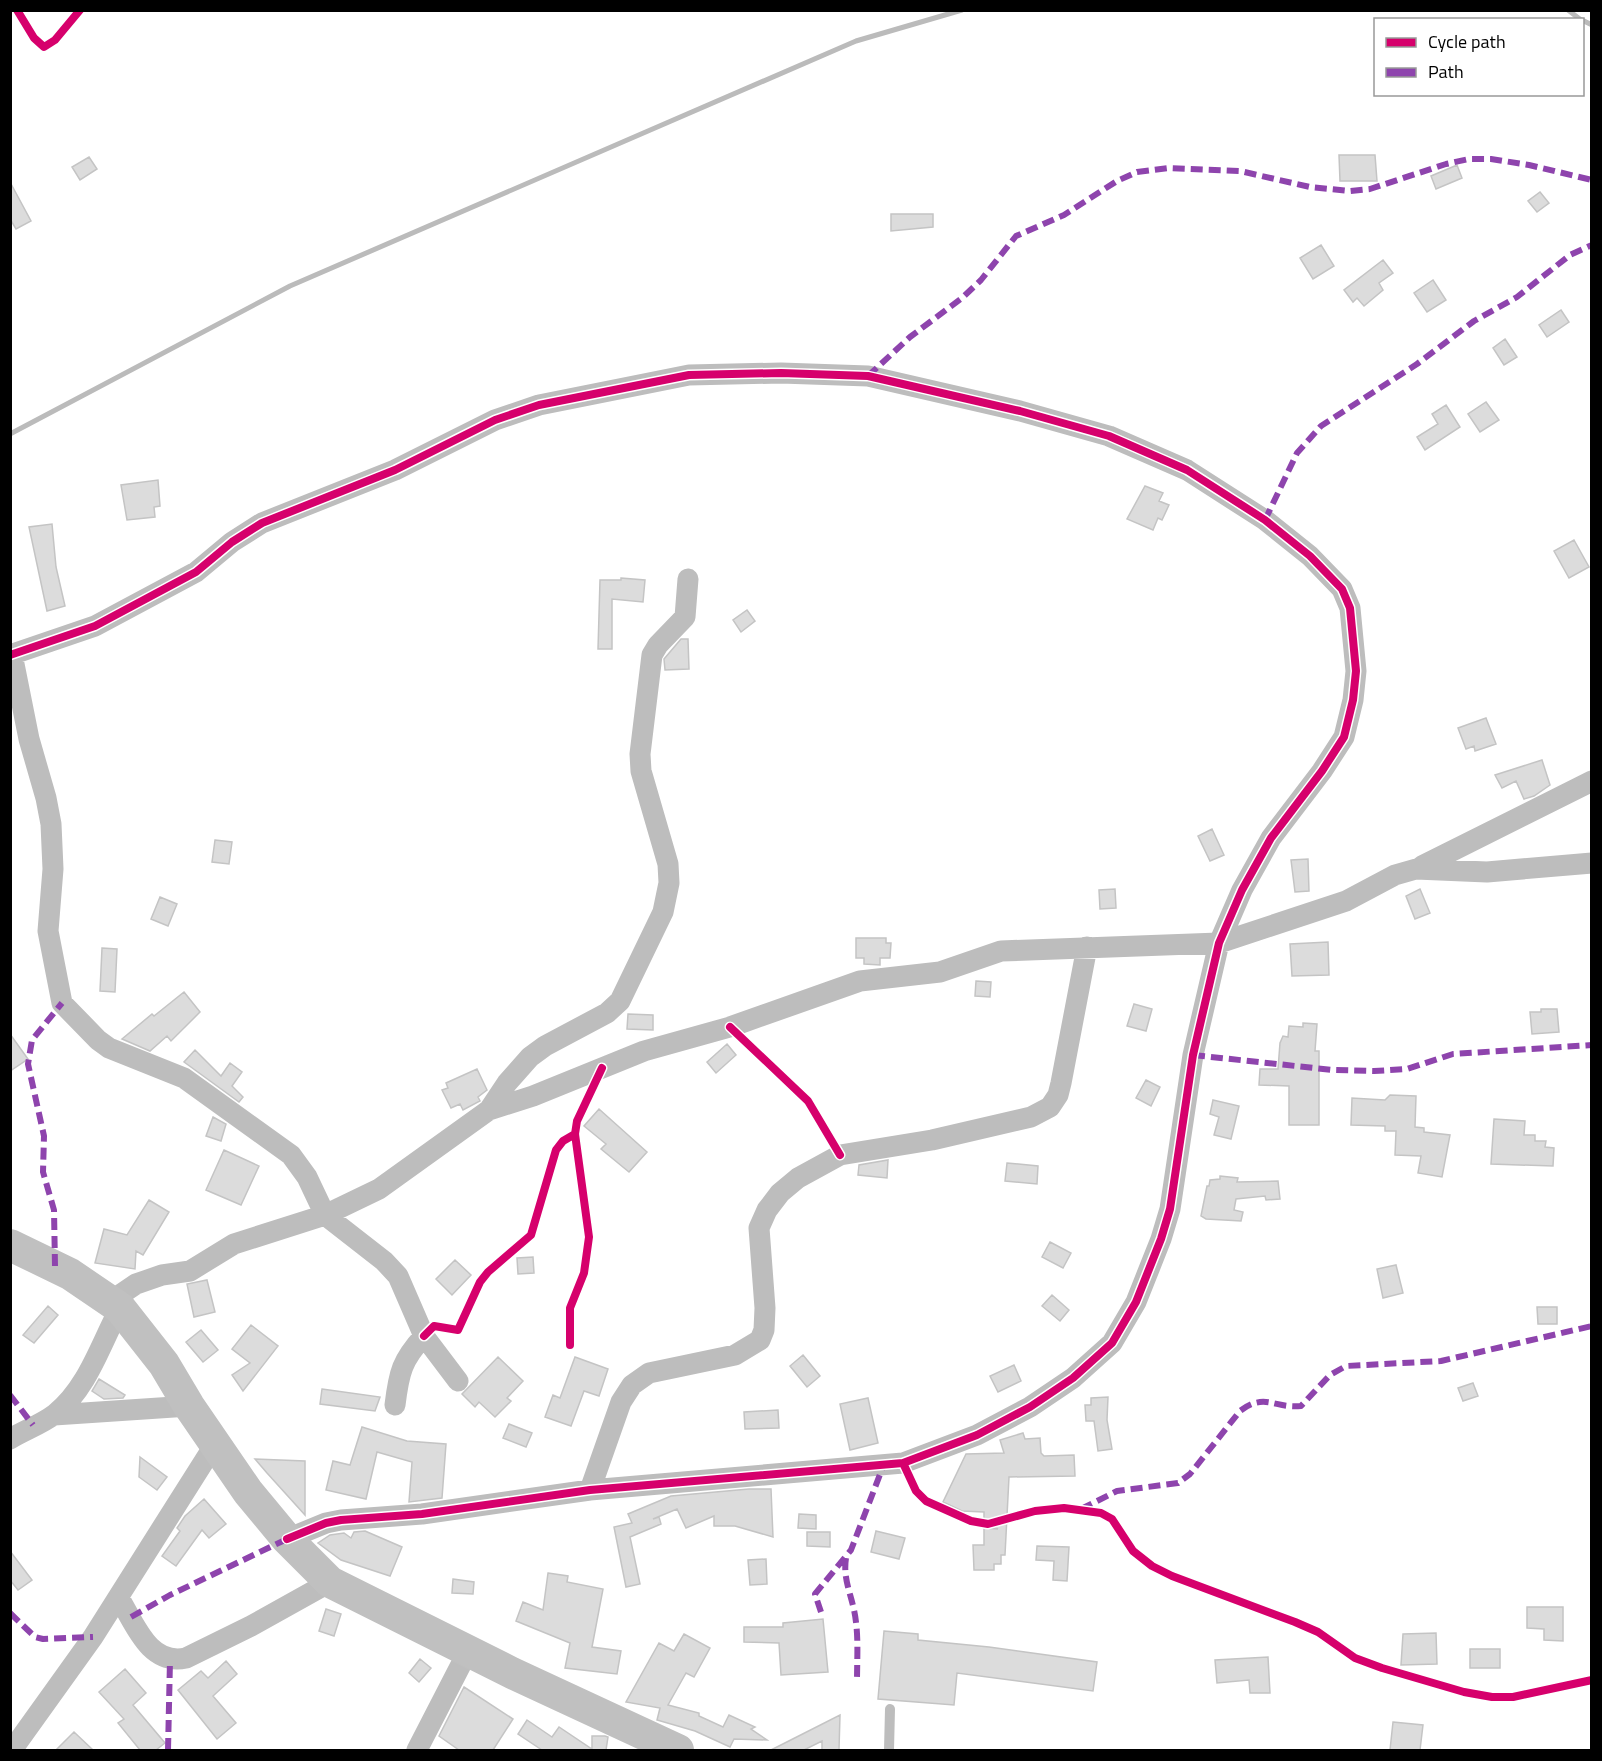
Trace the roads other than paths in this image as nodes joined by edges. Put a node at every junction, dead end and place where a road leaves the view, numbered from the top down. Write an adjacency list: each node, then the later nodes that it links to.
1 (688, 579): 8 (street)
2 (11, 654): 6 (street); 9 (street)
3 (1592, 781): 5 (street)
4 (1592, 863): 5 (street)
5 (1416, 869): 6 (street)
6 (1219, 943): 7 (street); 19 (street)
7 (1087, 946): 8 (street); 19 (street)
8 (489, 1110): 9 (street)
9 (325, 1215): 11 (street); 12 (street)
10 (10, 1245): 11 (street)
11 (115, 1305): 15 (street); 16 (street)
12 (424, 1336): 13 (street); 14 (street)
13 (458, 1381)
14 (395, 1405)
15 (189, 1406): 16 (street); 18 (street)
16 (54, 1414): 17 (street)
17 (10, 1439)
18 (215, 1444): 20 (street); 22 (street)
19 (590, 1490): 20 (street)
20 (286, 1539): 21 (street)
21 (330, 1582): 22 (street); 23 (street)
22 (119, 1598): 25 (street)
23 (468, 1651): 26 (street); 27 (street)
24 (890, 1709): 28 (lane)
25 (12, 1750)
26 (417, 1750)
27 (678, 1750)
28 (889, 1750)

